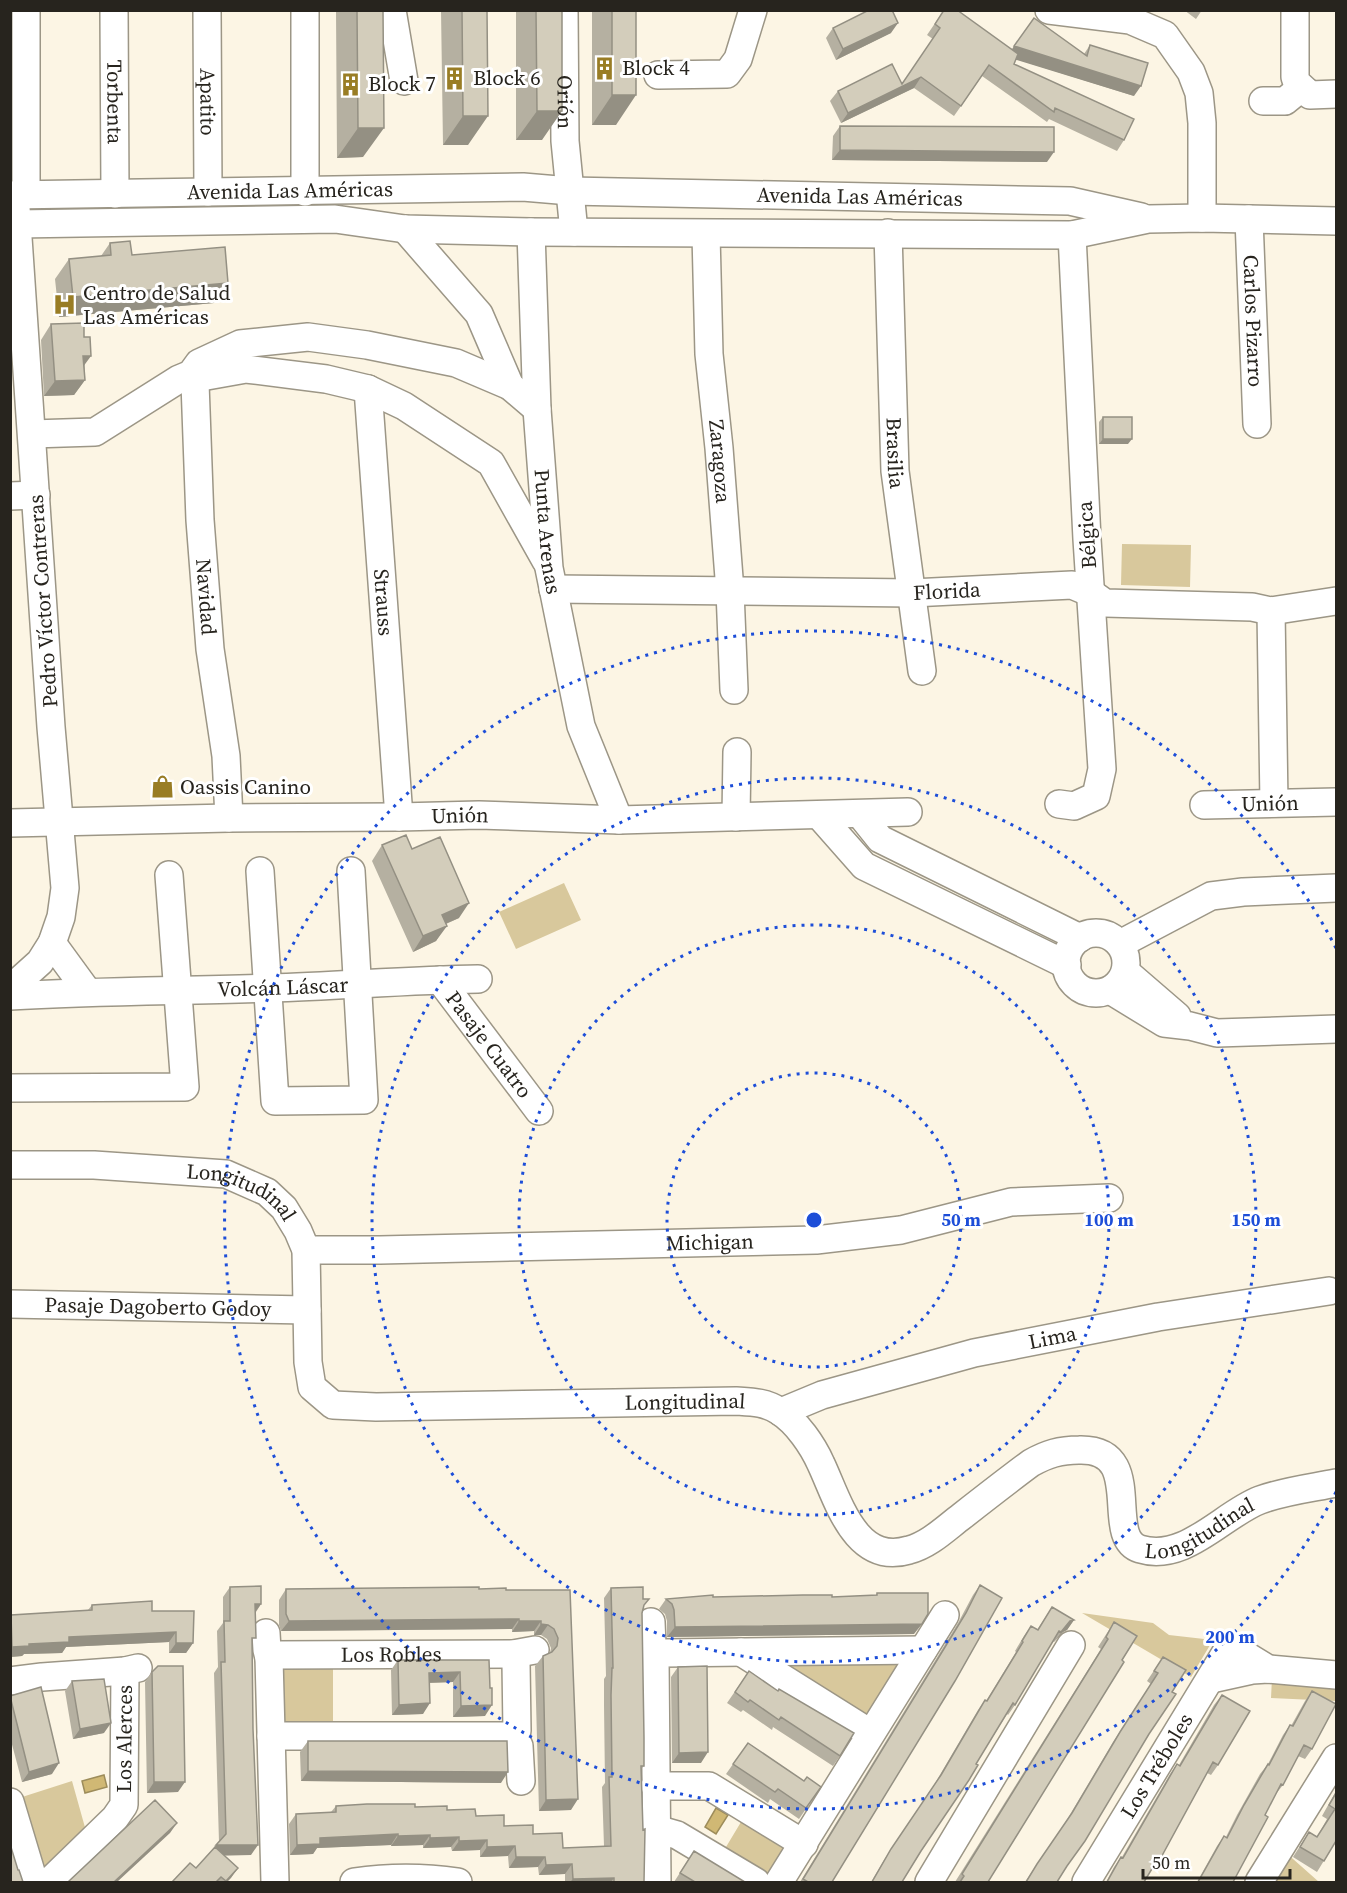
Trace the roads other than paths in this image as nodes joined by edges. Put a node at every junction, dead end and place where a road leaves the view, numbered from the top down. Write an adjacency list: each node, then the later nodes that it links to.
1 (26, 10): 19 (street, Pedro Víctor Contreras)
2 (114, 10): 18 (street, Torbenta)
3 (207, 10): 16 (street, Apatito)
4 (305, 10): 17 (street)
5 (392, 10): 11 (street)
6 (564, 10): 15 (street, Orión)
7 (753, 10): 10 (street)
8 (1049, 10): 20 (street)
9 (1295, 10): 12 (street)
10 (658, 75)
11 (404, 81)
12 (1301, 87): 13 (street); 14 (street)
13 (1336, 94)
14 (1263, 101)
15 (570, 191): 17 (street, Avenida Las Américas); 21 (street, Avenida Las Américas); 27 (street)
16 (208, 192): 17 (street, Avenida Las Américas); 18 (street, Avenida Las Américas)
17 (305, 192)
18 (115, 194): 19 (street, Avenida Las Américas)
19 (18, 195): 24 (street, Pedro Víctor Contreras)
20 (1203, 218): 21 (street, Avenida Las Américas); 22 (street, Avenida Las Américas)
21 (1148, 219): 30 (street, Avenida Las Américas)
22 (1249, 219): 23 (street, Avenida Las Américas); 35 (street, Carlos Pizarro)
23 (1336, 221)
24 (17, 224): 25 (street, Avenida Las Américas); 36 (street, Pedro Víctor Contreras)
25 (405, 229): 26 (street, Avenida Las Américas); 32 (street)
26 (531, 232): 27 (street, Avenida Las Américas); 34 (street, Punta Arenas)
27 (574, 232): 29 (street, Avenida Las Américas)
28 (888, 233): 29 (street, Avenida Las Américas); 30 (street, Avenida Las Américas); 40 (street, Brasilia)
29 (706, 234): 39 (street, Zaragoza)
30 (1072, 235): 41 (street, Bélgica)
31 (191, 374): 32 (street); 33 (street); 36 (street); 56 (street, Navidad)
32 (510, 386): 34 (street)
33 (368, 389): 38 (street); 54 (street, Strauss)
34 (537, 409): 38 (street, Punta Arenas)
35 (1257, 424)
36 (32, 434): 37 (street, Pedro Víctor Contreras)
37 (23, 495): 59 (street, Pedro Víctor Contreras)
38 (551, 578): 39 (street, Florida); 57 (street, Punta Arenas)
39 (730, 591): 40 (street, Florida); 45 (street, Zaragoza)
40 (912, 593): 41 (street, Florida); 44 (street, Brasilia)
41 (1091, 593): 43 (street, Florida); 49 (street, Bélgica)
42 (1336, 602): 43 (street, Florida)
43 (1271, 610): 48 (street)
44 (922, 671)
45 (734, 690)
46 (737, 752): 55 (street)
47 (1336, 802): 48 (street, Unión)
48 (1274, 803): 50 (street, Unión)
49 (1059, 804)
50 (1204, 806)
51 (908, 812): 52 (street, Unión)
52 (860, 814): 53 (street, Unión); 60 (street)
53 (819, 815): 55 (street, Unión); 61 (street)
54 (399, 817): 56 (street, Unión); 57 (street, Unión)
55 (736, 817): 57 (street, Unión)
56 (229, 818): 59 (street, Unión)
57 (619, 820)
58 (10, 823): 59 (street, Unión)
59 (59, 823): 69 (street, Pedro Víctor Contreras)
60 (880, 839): 61 (street); 65 (street)
61 (864, 866): 67 (street)
62 (260, 871): 77 (street)
63 (351, 871): 75 (street)
64 (170, 875): 79 (street)
65 (952, 875): 67 (street); 68 (street)
66 (1336, 888): 70 (street)
67 (940, 903): 71 (street)
68 (1080, 938): 70 (street); 71 (street)
69 (52, 943): 76 (street, Pedro Víctor Contreras); 78 (street)
70 (1120, 944): 74 (street)
71 (1067, 965): 74 (street)
72 (440, 980): 73 (street, Volcán Láscar); 75 (street, Volcán Láscar); 82 (street, Pasaje Cuatro)
73 (478, 980)
74 (1118, 981): 80 (street)
75 (358, 985): 77 (street, Volcán Láscar); 77 (street)
76 (13, 986): 78 (street, Volcán Láscar)
77 (269, 988): 79 (street, Volcán Láscar)
78 (87, 991): 79 (street, Volcán Láscar)
79 (179, 991): 81 (street)
80 (1336, 1029)
81 (10, 1088)
82 (539, 1110)
83 (10, 1165): 85 (street, Longitudinal)
84 (1109, 1198): 85 (street, Michigan)
85 (306, 1250): 88 (street, Longitudinal)
86 (1329, 1291): 89 (street, Lima)
87 (10, 1304): 88 (street, Pasaje Dagoberto Godoy)
88 (307, 1310): 89 (street, Longitudinal)
89 (782, 1412): 90 (street, Longitudinal)
90 (1336, 1482)
91 (945, 1615): 94 (street)
92 (651, 1622): 96 (street)
93 (1071, 1645): 118 (street)
94 (923, 1650): 95 (street); 101 (street)
95 (741, 1652): 96 (street); 101 (street)
96 (655, 1659): 106 (street)
97 (1268, 1669): 98 (street); 99 (street); 99 (street, Los Tréboles)
98 (1336, 1675)
99 (1211, 1679): 119 (street, Los Tréboles)
100 (10, 1682): 111 (street, Los Alerces)
101 (870, 1733): 109 (street)
102 (514, 1736): 103 (street); 103 (street, Los Robles); 105 (street, Los Robles)
103 (272, 1737): 112 (street, Los Robles)
104 (1336, 1758): 120 (street)
105 (521, 1781)
106 (655, 1786): 108 (street); 109 (street)
107 (10, 1802): 110 (street)
108 (656, 1829): 115 (street); 116 (street)
109 (804, 1844): 117 (street)
110 (34, 1882)
111 (49, 1882)
112 (275, 1882)
113 (354, 1882): 114 (street)
114 (458, 1882)
115 (657, 1882)
116 (756, 1882)
117 (779, 1882)
118 (929, 1882)
119 (1086, 1882)
120 (1259, 1882)

